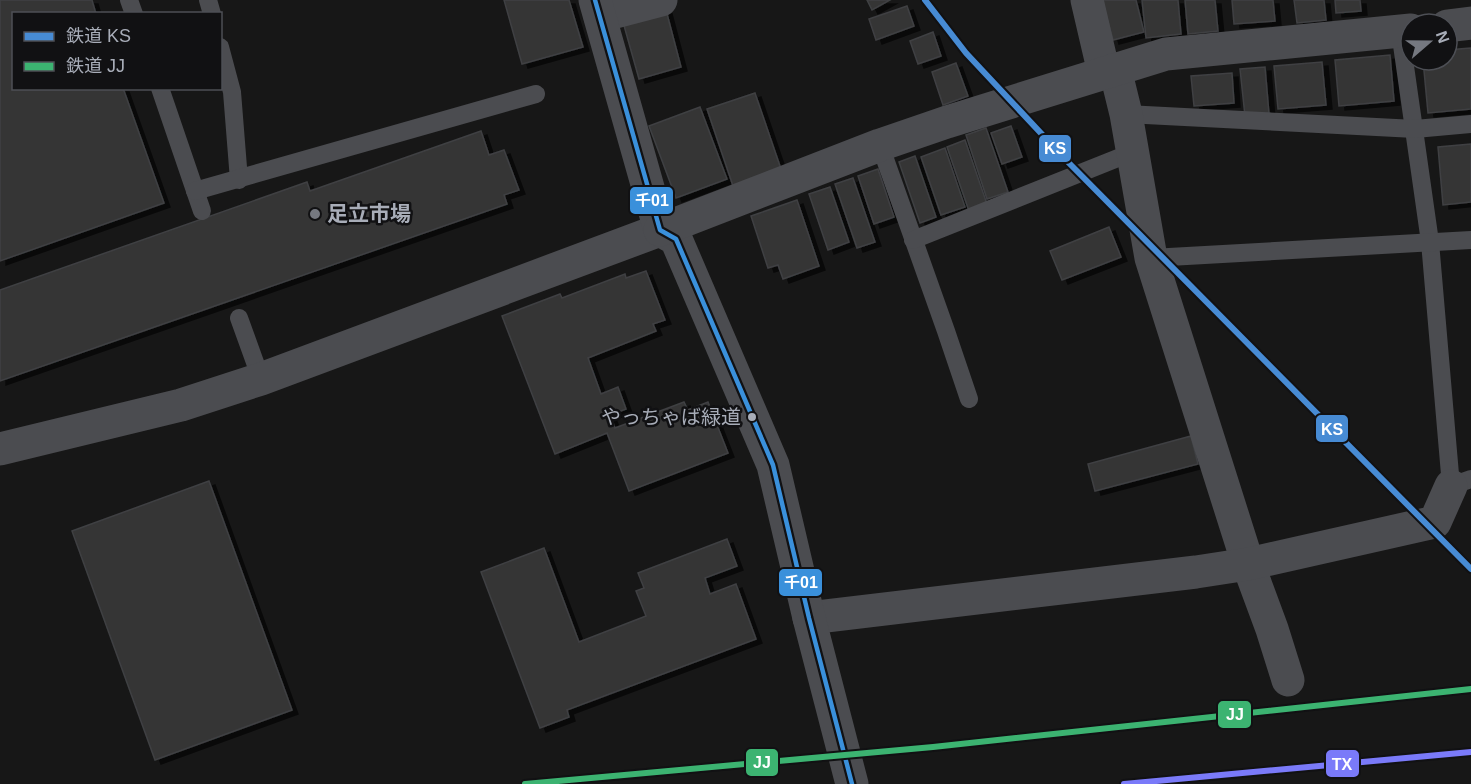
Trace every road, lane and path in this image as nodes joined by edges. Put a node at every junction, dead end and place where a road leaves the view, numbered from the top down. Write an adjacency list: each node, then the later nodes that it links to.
1 (661, 0): 3 (street)
2 (1087, 0): 6 (street)
3 (597, 8): 18 (street)
4 (1399, 31): 6 (street)
5 (222, 54): 15 (lane)
6 (1110, 71): 10 (street); 13 (street)
7 (1409, 72): 12 (lane)
8 (161, 90): 16 (lane)
9 (536, 94): 15 (lane)
10 (1126, 114): 12 (lane); 14 (street)
11 (1471, 124): 12 (lane)
12 (1414, 129): 21 (lane)
13 (880, 145): 18 (street); 19 (lane)
14 (1133, 152): 19 (lane); 22 (street)
15 (239, 180): 16 (lane)
16 (195, 191): 17 (lane)
17 (202, 211)
18 (660, 230): 24 (street); 29 (street)
19 (913, 240): 25 (lane)
20 (1471, 240): 21 (lane)
21 (1430, 242): 22 (lane); 27 (lane)
22 (1151, 258): 28 (street)
23 (239, 318): 24 (lane)
24 (261, 379): 26 (street)
25 (969, 399)
26 (0, 449)
27 (1461, 482): 28 (street)
28 (1248, 564): 29 (street); 30 (street)
29 (809, 618): 31 (street)
30 (1288, 680)
31 (852, 784)

